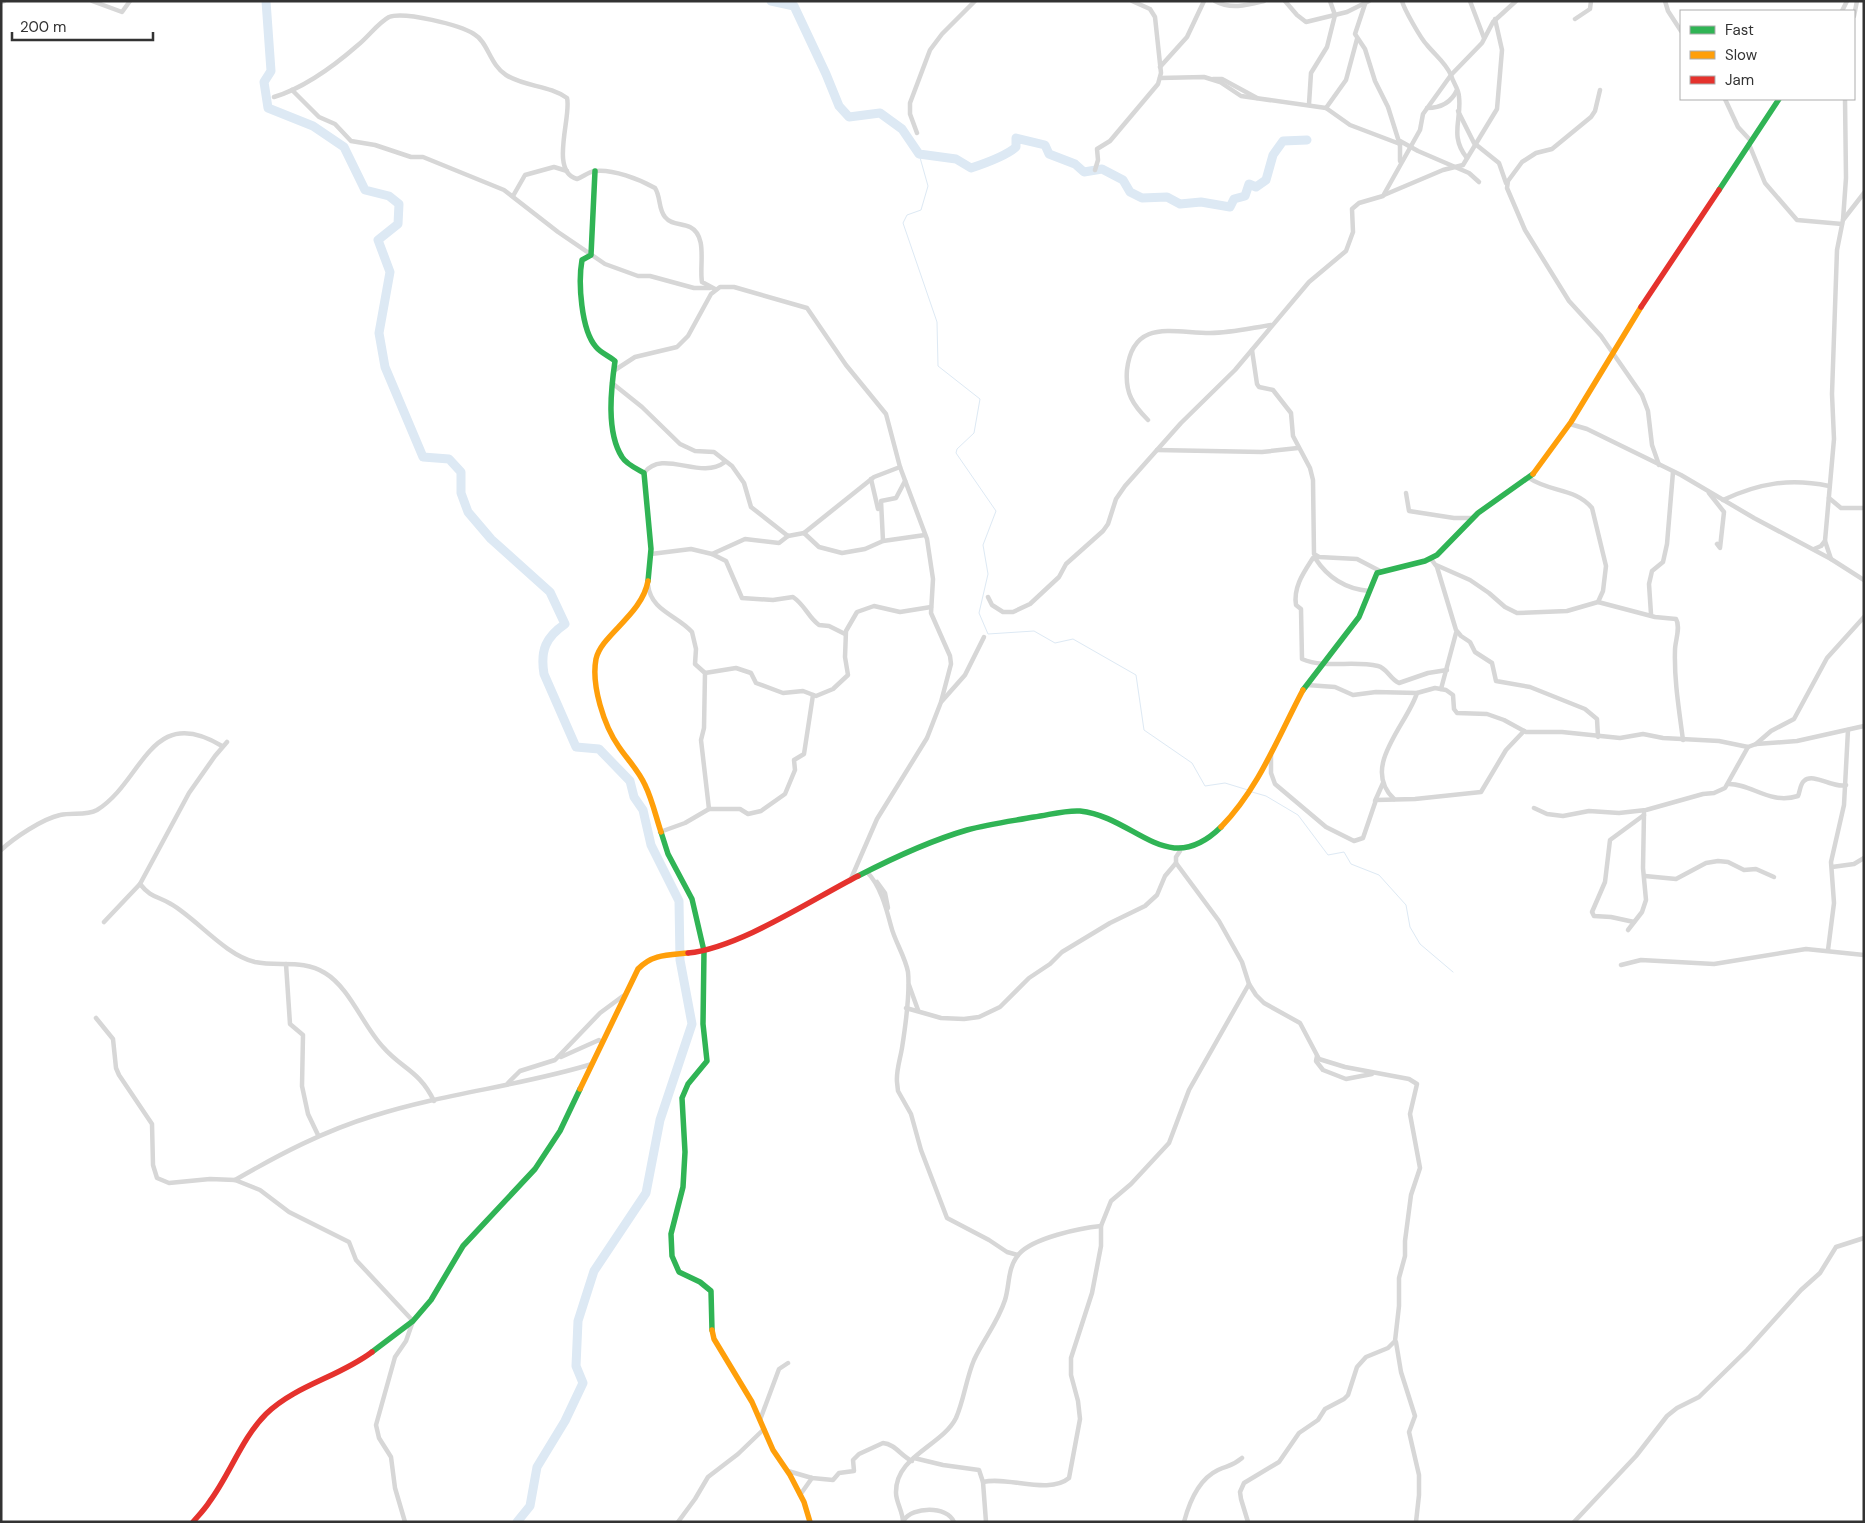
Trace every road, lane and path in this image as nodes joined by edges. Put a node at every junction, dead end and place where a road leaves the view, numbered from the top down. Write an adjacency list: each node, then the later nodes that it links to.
1 (92, 1): 2 (street)
2 (130, 1)
3 (975, 1): 36 (street)
4 (1132, 1): 22 (street)
5 (1204, 1): 22 (street)
6 (1215, 1): 7 (street)
7 (1264, 1)
8 (1285, 1): 16 (street)
9 (1330, 1): 16 (street)
10 (1402, 1): 23 (street)
11 (1470, 1): 20 (street)
12 (1516, 1): 17 (street)
13 (1591, 1): 18 (street)
14 (1665, 1): 19 (street)
15 (1367, 2): 16 (street); 21 (street)
16 (1335, 15): 32 (street)
17 (1496, 19): 20 (street); 38 (street)
18 (1575, 19)
19 (1680, 29)
20 (1484, 38): 23 (street)
21 (1357, 39): 33 (street); 37 (street)
22 (1160, 67): 24 (street)
23 (1451, 75): 26 (street); 34 (street)
24 (1160, 78): 32 (street); 44 (street)
25 (292, 90): 28 (street); 45 (street); 50 (street)
26 (1458, 90): 34 (street); 35 (street)
27 (1600, 90): 48 (street)
28 (274, 97)
29 (1725, 100): 39 (street)
30 (1778, 100): 39 (street)
31 (1845, 100): 52 (street)
32 (1309, 104): 33 (street)
33 (1326, 108): 37 (street)
34 (1427, 108): 40 (street)
35 (1458, 111): 38 (street); 41 (street)
36 (916, 133)
37 (1400, 143): 40 (street); 42 (street)
38 (1474, 143): 41 (street); 48 (street)
39 (1750, 143): 52 (street); 57 (street)
40 (1409, 147): 42 (street); 43 (street)
41 (1467, 158): 43 (street)
42 (1400, 163): 51 (street)
43 (1455, 168): 47 (street); 51 (street)
44 (1095, 170)
45 (567, 171): 46 (street); 50 (street)
46 (595, 172): 53 (street); 54 (street)
47 (1479, 182)
48 (1506, 184): 57 (street)
49 (1864, 193): 52 (street)
50 (513, 196): 53 (street)
51 (1383, 196): 55 (street)
52 (1842, 222): 72 (street)
53 (591, 256): 54 (street); 58 (street)
54 (713, 288): 58 (street); 66 (street)
55 (1272, 325): 56 (street); 60 (street)
56 (1252, 349): 62 (street); 63 (street)
57 (1614, 354): 61 (street); 65 (street)
58 (615, 370): 59 (street)
59 (612, 383): 64 (street); 68 (street)
60 (1148, 420)
61 (1570, 424): 65 (street); 69 (street)
62 (1298, 448): 63 (street); 89 (street)
63 (1157, 450): 97 (street)
64 (725, 462): 68 (street); 82 (street)
65 (1659, 465): 67 (street)
66 (900, 467): 70 (street); 71 (street)
67 (1673, 472): 73 (street); 100 (street)
68 (644, 473): 87 (street)
69 (1529, 478): 79 (street); 98 (street)
70 (871, 479): 78 (street); 80 (street)
71 (905, 481): 78 (street); 81 (street)
72 (1829, 486): 75 (street); 76 (street)
73 (1706, 490): 76 (street); 85 (street)
74 (1406, 493): 79 (street)
75 (1829, 497): 77 (street); 84 (street)
76 (1723, 500): 86 (street)
77 (1864, 508)
78 (880, 516): 83 (street)
79 (1472, 518): 90 (street)
80 (804, 533): 82 (street); 83 (street)
81 (925, 535): 83 (street); 99 (street)
82 (788, 536): 88 (street)
83 (883, 541)
84 (1825, 541): 86 (street); 91 (street)
85 (1717, 544)
86 (1814, 550): 91 (street)
87 (651, 554): 88 (street); 95 (street)
88 (712, 554): 103 (street)
89 (1317, 558): 93 (street); 96 (street); 105 (street)
90 (1431, 559): 92 (street); 93 (street)
91 (1831, 559): 94 (street)
92 (1436, 565): 98 (street); 102 (street)
93 (1380, 571): 96 (street)
94 (1864, 580)
95 (648, 584): 107 (street); 131 (street)
96 (1369, 591): 105 (street)
97 (988, 597)
98 (1600, 602): 100 (street)
99 (931, 607): 103 (street); 112 (street)
100 (1651, 614): 117 (street)
101 (1864, 617): 119 (street)
102 (1456, 630): 106 (street); 116 (street)
103 (845, 634): 111 (street)
104 (984, 637): 112 (street)
105 (1320, 665): 106 (street); 108 (street)
106 (1447, 670): 109 (street)
107 (705, 673): 111 (street); 129 (street)
108 (1307, 685): 110 (street); 122 (street)
109 (1441, 689): 110 (street); 115 (street)
110 (1417, 693): 123 (street)
111 (813, 695): 129 (street)
112 (941, 702): 140 (street)
113 (1864, 726): 114 (street)
114 (1848, 730): 119 (street); 125 (street)
115 (1524, 731): 116 (street); 126 (street)
116 (1598, 737): 117 (street)
117 (1683, 740): 121 (street)
118 (227, 742): 120 (street)
119 (1756, 744): 121 (street)
120 (222, 746): 132 (street); 141 (street)
121 (1748, 747): 124 (street)
122 (1271, 751): 127 (street); 133 (street)
123 (1384, 783): 126 (street); 127 (street)
124 (1728, 784): 125 (street); 130 (street)
125 (1846, 785): 136 (street)
126 (1395, 799): 127 (street)
127 (1374, 801)
128 (1534, 808): 130 (street)
129 (709, 809): 131 (street)
130 (1644, 812): 138 (street); 143 (street)
131 (660, 832): 145 (street)
132 (1, 850)
133 (1180, 852): 135 (street); 137 (street)
134 (1864, 858): 136 (street)
135 (1176, 863): 151 (street); 154 (street)
136 (1832, 867): 146 (street)
137 (866, 872): 140 (street); 150 (street)
138 (1645, 876): 139 (street); 143 (street)
139 (1774, 877)
140 (849, 882): 145 (street)
141 (140, 884): 142 (street); 148 (street)
142 (104, 922)
143 (1634, 922): 144 (street)
144 (1628, 930)
145 (704, 950): 152 (street); 171 (street)
146 (1828, 950): 147 (street); 149 (street)
147 (1864, 955)
148 (286, 964): 162 (street); 163 (street)
149 (1621, 965)
150 (908, 974): 153 (street); 154 (street)
151 (1249, 984): 157 (street); 165 (street)
152 (624, 995): 156 (street); 158 (street)
153 (906, 1008): 154 (street); 167 (street)
154 (918, 1010)
155 (96, 1018): 164 (street)
156 (602, 1042): 158 (street); 159 (street)
157 (1317, 1056): 160 (street); 160 (street)
158 (555, 1060): 161 (street)
159 (592, 1064): 161 (street); 168 (street)
160 (1374, 1073): 169 (street)
161 (508, 1083): 162 (street)
162 (434, 1101): 163 (street)
163 (318, 1135): 164 (street)
164 (235, 1180): 168 (street)
165 (1100, 1226): 167 (street); 177 (street)
166 (1864, 1238): 189 (street)
167 (1018, 1255): 174 (street)
168 (413, 1321): 180 (street); 181 (street)
169 (1396, 1341): 187 (street); 188 (street)
170 (788, 1363): 171 (street)
171 (760, 1420): 172 (street)
172 (764, 1429): 175 (street); 182 (street)
173 (1242, 1458): 186 (street)
174 (913, 1459): 176 (street); 177 (street); 179 (street)
175 (786, 1471): 176 (street); 178 (street)
176 (812, 1478): 178 (street)
177 (983, 1482): 185 (street)
178 (800, 1495): 183 (street)
179 (903, 1521): 184 (street)
180 (193, 1522)
181 (405, 1522)
182 (678, 1522)
183 (810, 1522)
184 (954, 1522)
185 (986, 1522)
186 (1184, 1522)
187 (1248, 1522)
188 (1416, 1522)
189 (1574, 1522)

